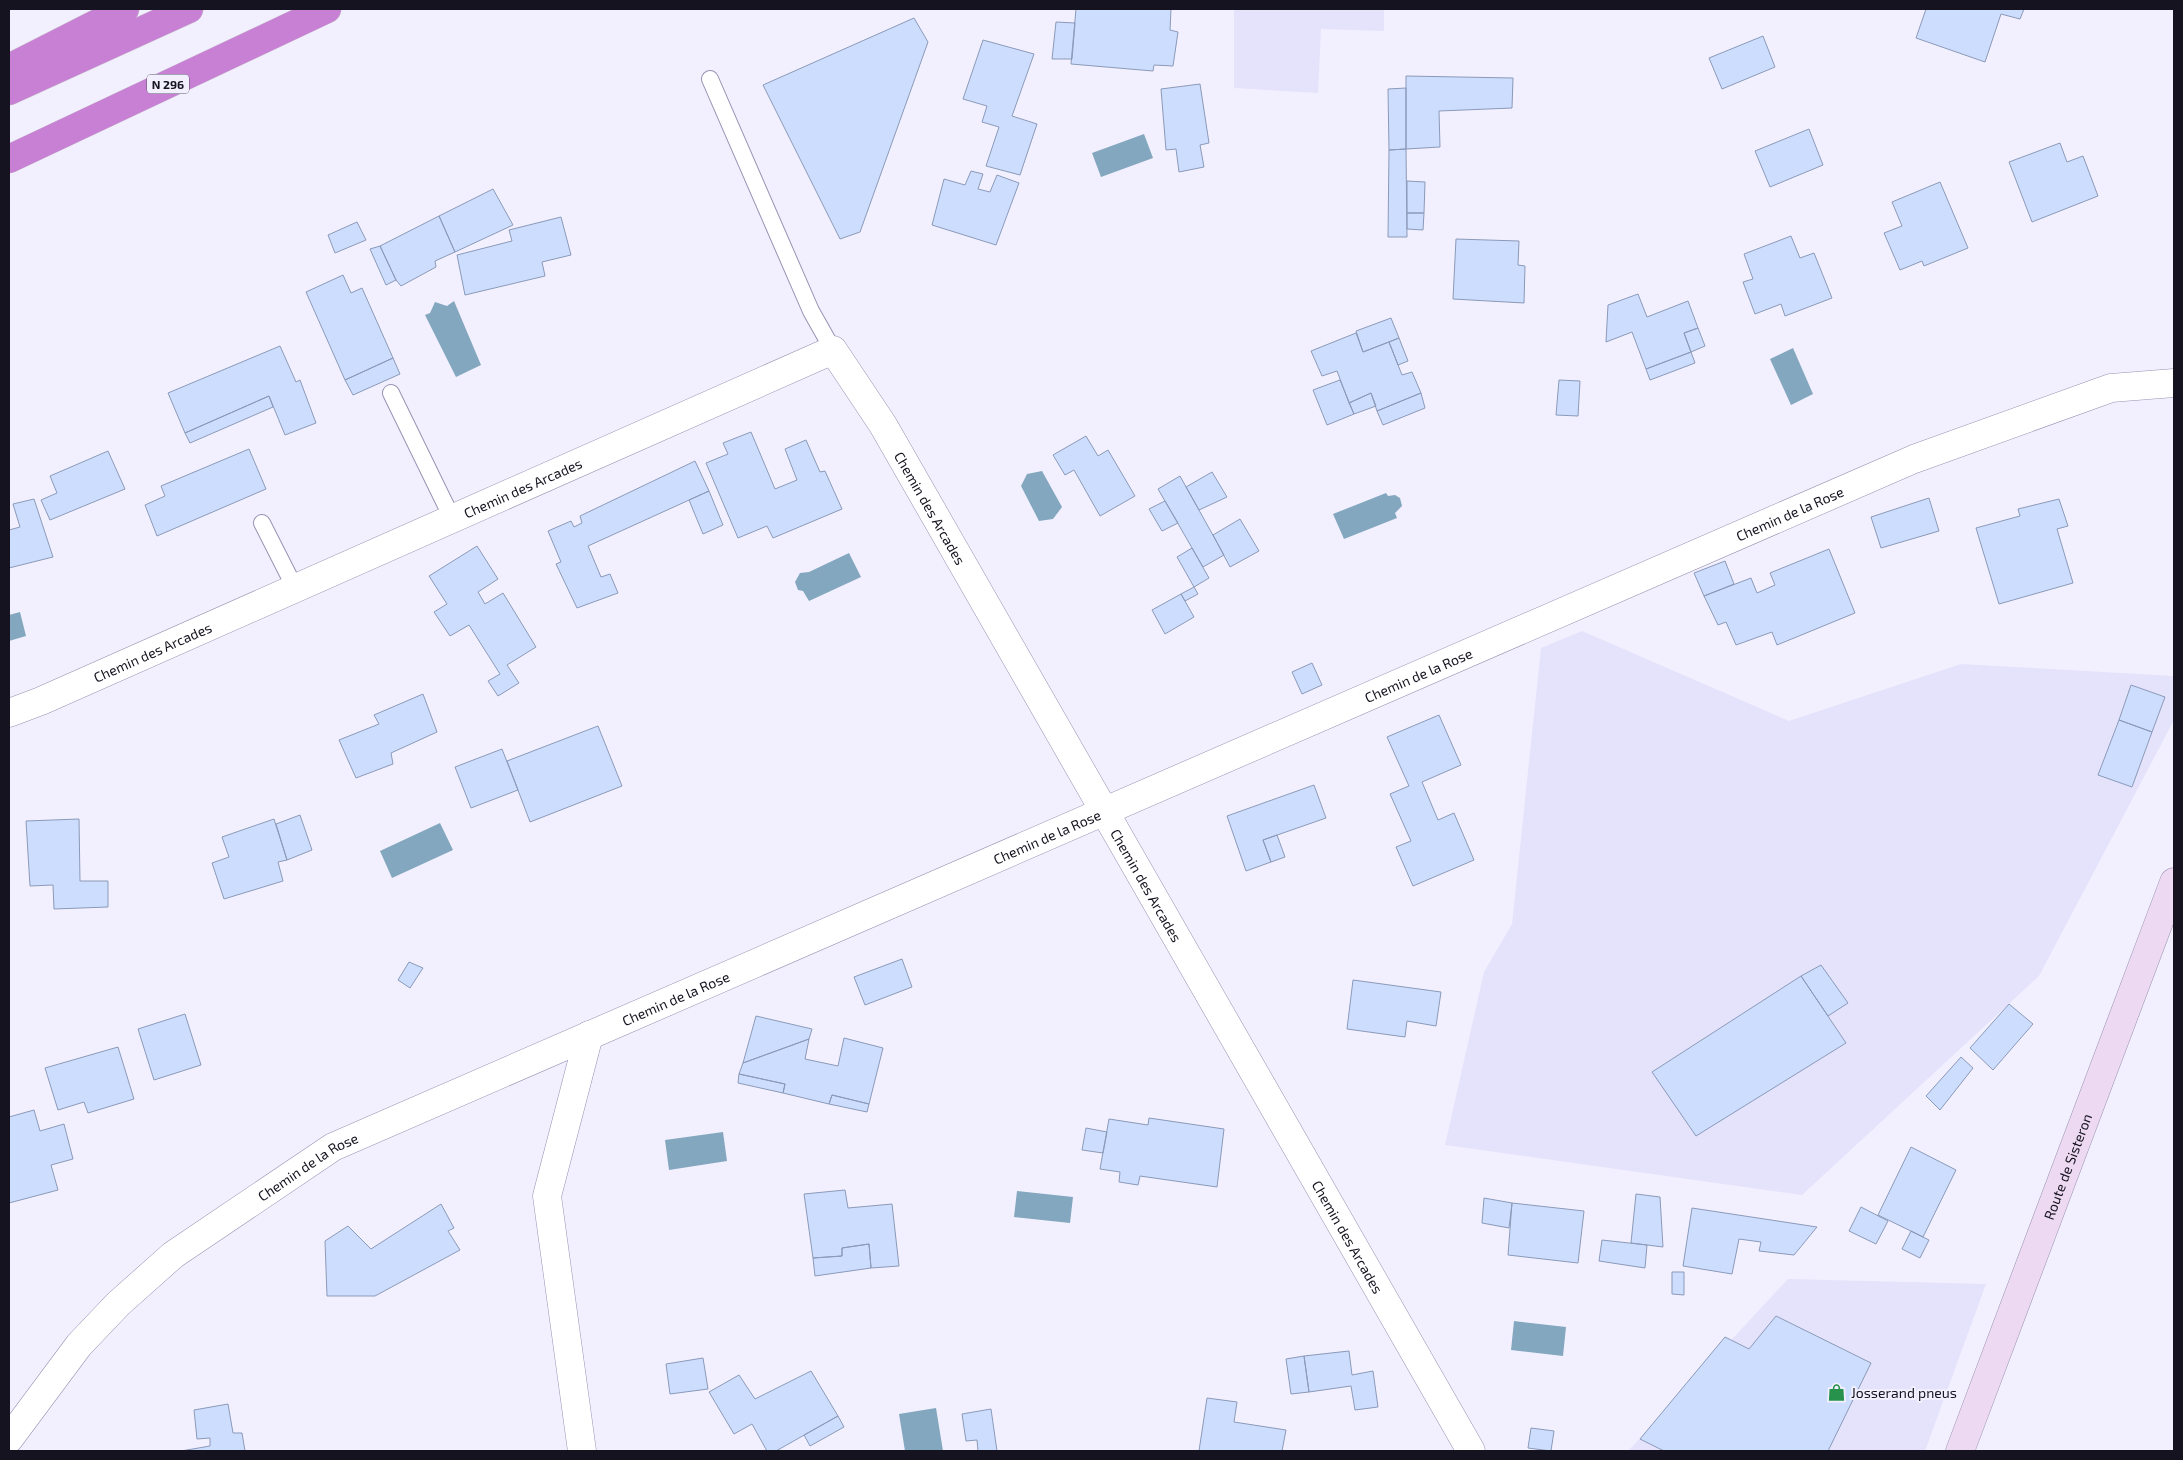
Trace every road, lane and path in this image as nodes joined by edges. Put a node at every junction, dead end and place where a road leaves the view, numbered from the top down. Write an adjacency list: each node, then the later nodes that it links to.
1 (125, 9): 4 (highway)
2 (190, 9): 6 (highway)
3 (327, 9): 7 (highway, N 296)
4 (9, 68)
5 (710, 80): 8 (lane)
6 (9, 91)
7 (9, 159)
8 (832, 350): 11 (street, Chemin des Arcades); 15 (street, Chemin des Arcades)
9 (2174, 383): 15 (street, Chemin de la Rose)
10 (392, 394): 11 (lane)
11 (452, 518): 13 (street, Chemin des Arcades)
12 (262, 523): 13 (lane)
13 (295, 588): 14 (street, Chemin des Arcades)
14 (9, 713)
15 (1104, 813): 17 (street, Chemin de la Rose); 20 (street, Chemin des Arcades)
16 (2174, 882): 21 (main road, Route de Sisteron)
17 (589, 1035): 18 (street, Chemin de la Rose); 19 (street)
18 (9, 1439)
19 (582, 1451)
20 (1471, 1451)
21 (1960, 1451)

